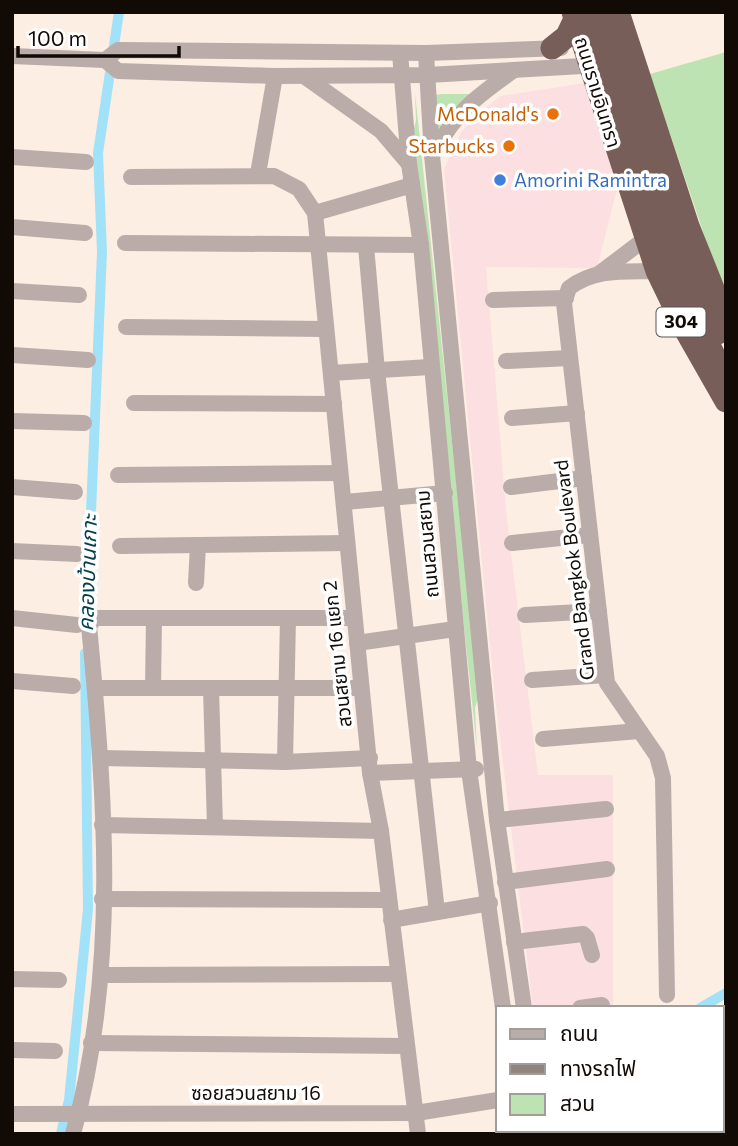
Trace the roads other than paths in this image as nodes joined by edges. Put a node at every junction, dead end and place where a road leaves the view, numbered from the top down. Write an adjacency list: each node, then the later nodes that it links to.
1 (605, 12): 42 (highway, ถนนรามอินทรา / 304, bridge)
2 (618, 12): 4 (highway, 304)
3 (578, 15): 5 (highway); 9 (highway, ถนนรามอินทรา / 304); 50 (highway, ถนนรามอินทรา / 304, bridge)
4 (629, 46): 9 (street); 9 (street); 16 (highway, 304)
5 (552, 48): 7 (street); 9 (street)
6 (400, 53): 7 (street); 10 (street); 12 (street, ถนนสวนสยาม)
7 (426, 53): 13 (street)
8 (12, 56): 10 (street)
9 (587, 56): 11 (street); 17 (highway, ถนนรามอินทรา / 304)
10 (111, 61): 14 (street)
11 (513, 70): 13 (street); 18 (street)
12 (401, 75): 13 (street); 15 (street); 21 (street, ถนนสวนสยาม)
13 (428, 75): 18 (street)
14 (275, 76): 15 (street); 22 (street)
15 (303, 76): 21 (street)
16 (652, 116): 17 (highway); 39 (highway, 304)
17 (608, 127): 30 (highway, ถนนรามอินทรา / 304)
18 (432, 155): 100 (street)
19 (12, 157): 20 (street)
20 (86, 162)
21 (409, 164): 24 (street, ถนนสวนสยาม)
22 (258, 174): 23 (street); 25 (street)
23 (131, 177)
24 (412, 185): 25 (street); 29 (street, ถนนสวนสยาม)
25 (315, 213): 31 (street, สวนสยาม 16 แยก 2)
26 (12, 227): 27 (street)
27 (85, 233)
28 (125, 243): 31 (street)
29 (421, 245): 32 (street); 47 (street, ถนนสวนสยาม)
30 (637, 245): 33 (highway, ถนนรามอินทรา / 304); 34 (street)
31 (318, 246): 32 (street); 41 (street, สวนสยาม 16 แยก 2)
32 (366, 246): 48 (street)
33 (647, 270): 34 (street); 51 (highway, ถนนรามอินทรา / 304)
34 (600, 273): 37 (street)
35 (12, 291): 36 (street)
36 (79, 295)
37 (566, 298): 38 (street); 44 (street, Grand Bangkok Boulevard)
38 (494, 300)
39 (726, 321)
40 (126, 327): 41 (street)
41 (325, 329): 49 (street, สวนสยาม 16 แยก 2)
42 (726, 348)
43 (12, 355): 45 (street)
44 (570, 358): 46 (street); 54 (street, Grand Bangkok Boulevard)
45 (88, 360)
46 (506, 361)
47 (430, 368): 48 (street); 64 (street, ถนนสวนสยาม)
48 (377, 371): 49 (street); 65 (street)
49 (331, 373): 53 (street, สวนสยาม 16 แยก 2)
50 (726, 380)
51 (726, 401)
52 (134, 403): 53 (street)
53 (334, 404): 58 (street, สวนสยาม 16 แยก 2)
54 (577, 413): 55 (street); 60 (street, Grand Bangkok Boulevard)
55 (512, 418)
56 (12, 421): 57 (street)
57 (85, 423)
58 (340, 473): 59 (street); 66 (street, สวนสยาม 16 แยก 2)
59 (118, 475)
60 (584, 478): 62 (street); 67 (street, Grand Bangkok Boulevard)
61 (12, 487): 63 (street)
62 (511, 487)
63 (75, 492)
64 (445, 494): 65 (street); 82 (street, ถนนสวนสยาม)
65 (391, 498): 66 (street); 83 (street)
66 (345, 502): 68 (street, สวนสยาม 16 แยก 2)
67 (590, 535): 69 (street); 75 (street, Grand Bangkok Boulevard)
68 (347, 543): 70 (street); 79 (street, สวนสยาม 16 แยก 2)
69 (512, 543)
70 (198, 545): 71 (street); 74 (street)
71 (120, 546)
72 (12, 551): 73 (street)
73 (77, 555)
74 (196, 583)
75 (599, 611): 76 (street); 85 (street, Grand Bangkok Boulevard)
76 (525, 615)
77 (12, 618): 81 (street)
78 (289, 618): 79 (street); 80 (street); 93 (street)
79 (354, 618): 84 (street, สวนสยาม 16 แยก 2)
80 (154, 619): 89 (street); 90 (street)
81 (77, 625)
82 (455, 629): 83 (street); 101 (street, ถนนสวนสยาม)
83 (405, 636): 84 (street); 102 (street)
84 (357, 643): 92 (street, สวนสยาม 16 แยก 2)
85 (606, 675): 86 (street); 94 (street, Grand Bangkok Boulevard)
86 (532, 680)
87 (12, 681): 88 (street)
88 (73, 685)
89 (94, 688): 90 (street); 96 (street)
90 (153, 688): 91 (street)
91 (211, 688): 93 (street); 97 (street)
92 (361, 688): 93 (street); 99 (street, สวนสยาม 16 แยก 2)
93 (286, 689): 98 (street)
94 (639, 731): 95 (street); 121 (street, Grand Bangkok Boulevard)
95 (542, 739)
96 (101, 758): 97 (street); 105 (street)
97 (214, 761): 98 (street); 106 (street)
98 (285, 762): 99 (street)
99 (370, 765): 102 (street); 107 (street, สวนสยาม 16 แยก 2)
100 (492, 768): 101 (street); 104 (street)
101 (469, 770): 102 (street); 112 (street, ถนนสวนสยาม)
102 (420, 771): 113 (street)
103 (606, 810): 104 (street)
104 (496, 820): 109 (street)
105 (103, 825): 106 (street); 110 (street)
106 (215, 827): 107 (street)
107 (381, 831): 111 (street, สวนสยาม 16 แยก 2)
108 (607, 869): 109 (street)
109 (505, 882): 115 (street)
110 (102, 899): 111 (street); 118 (street)
111 (387, 900): 114 (street, สวนสยาม 16 แยก 2)
112 (489, 903): 113 (street); 123 (street, ถนนสวนสยาม)
113 (437, 912): 114 (street)
114 (391, 920): 117 (street, สวนสยาม 16 แยก 2)
115 (514, 942): 116 (street); 124 (street)
116 (592, 955)
117 (398, 974): 118 (street); 127 (street, สวนสยาม 16 แยก 2)
118 (103, 975): 126 (street)
119 (12, 979): 120 (street)
120 (59, 980)
121 (667, 995)
122 (602, 1005): 125 (street)
123 (503, 1006)
124 (524, 1006)
125 (595, 1006)
126 (91, 1043): 127 (street); 133 (street)
127 (405, 1046): 131 (street, สวนสยาม 16 แยก 2)
128 (12, 1049): 129 (street)
129 (55, 1051)
130 (496, 1100): 131 (street, ซอยสวนสยาม 16)
131 (416, 1113): 133 (street, ซอยสวนสยาม 16); 135 (street, สวนสยาม 16 แยก 2)
132 (12, 1114): 133 (street, ซอยสวนสยาม 16)
133 (69, 1115): 134 (street)
134 (73, 1134)
135 (418, 1134)

